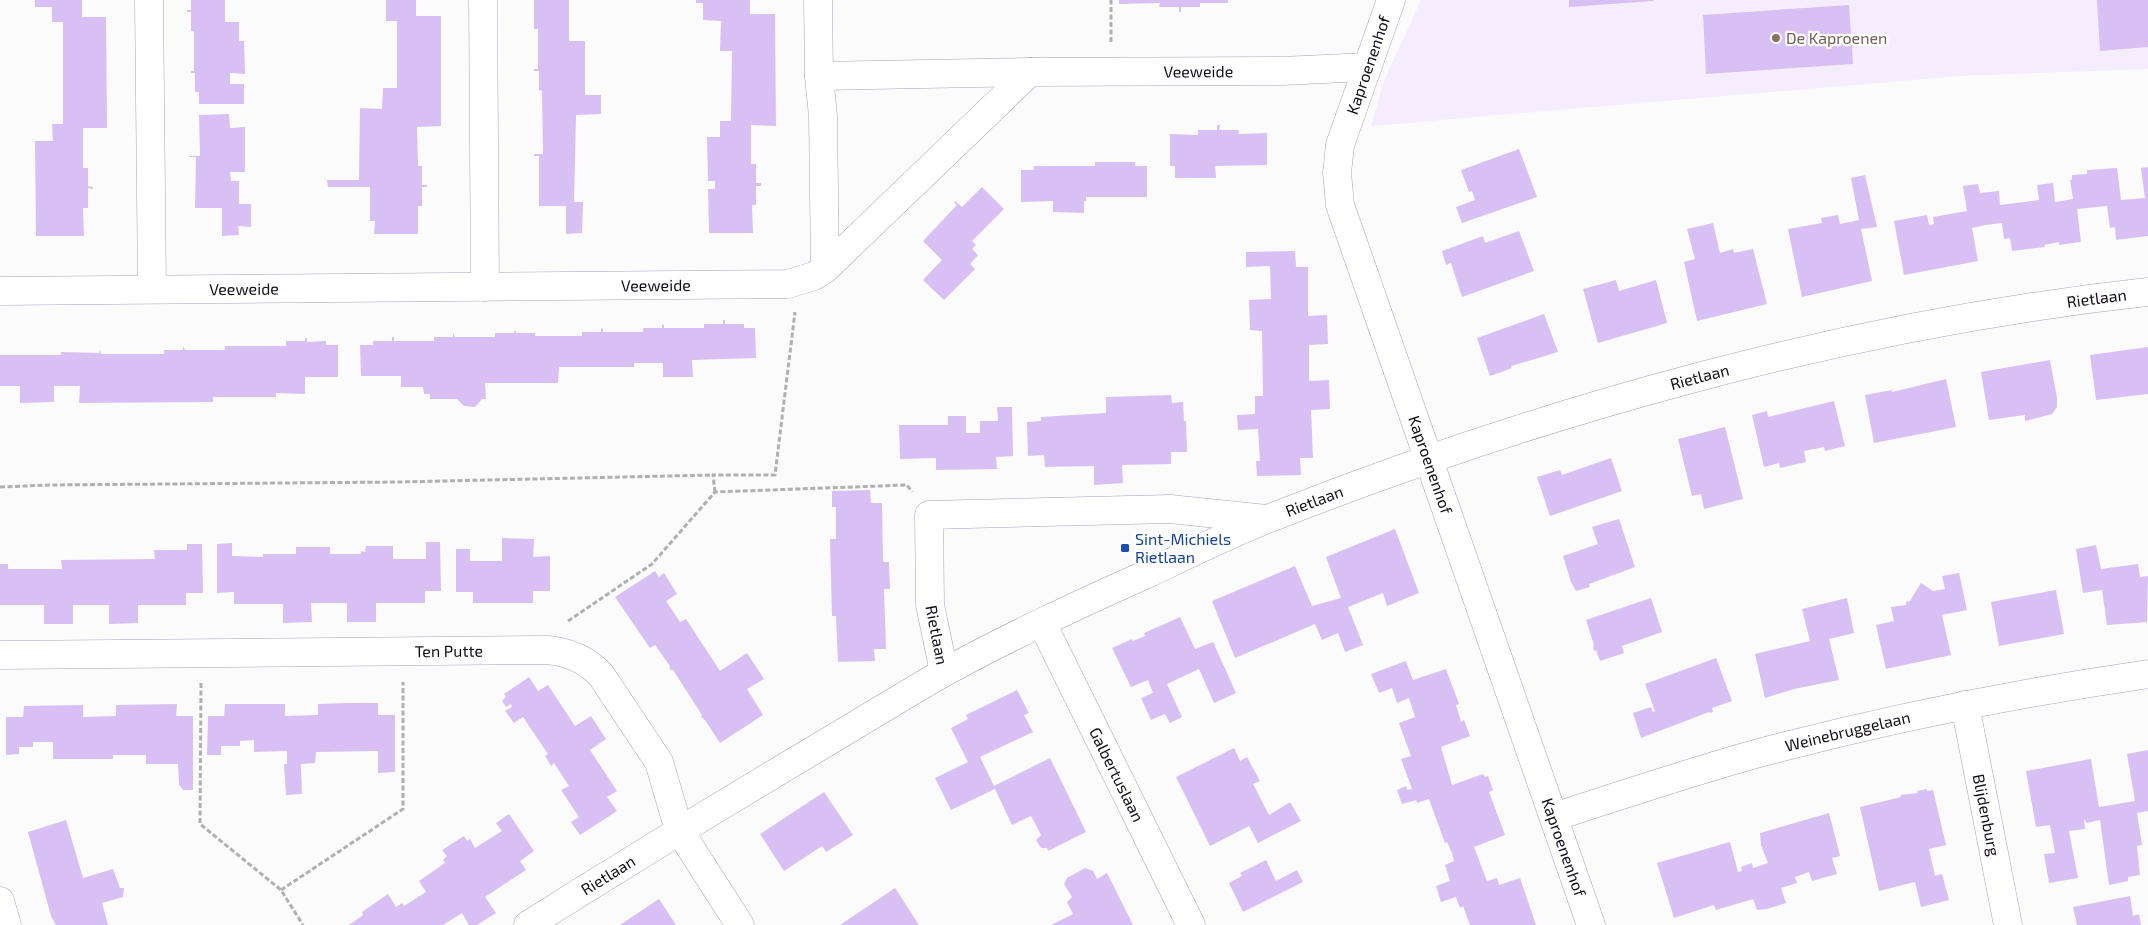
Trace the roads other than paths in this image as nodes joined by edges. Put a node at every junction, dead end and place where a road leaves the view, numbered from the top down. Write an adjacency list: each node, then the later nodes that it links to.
1 (149, 0): 10 (street)
2 (483, 0): 9 (street)
3 (818, 0): 7 (street)
4 (1391, 0): 5 (street, Kaproenenhof)
5 (1367, 67): 6 (street, Veeweide); 13 (street, Kaproenenhof)
6 (1030, 72): 7 (street, Veeweide); 8 (street, Veeweide)
7 (819, 76): 8 (street)
8 (825, 269): 9 (street, Veeweide)
9 (485, 287): 10 (street, Veeweide)
10 (152, 289): 11 (street, Veeweide)
11 (0, 291)
12 (2148, 292): 13 (street, Rietlaan)
13 (1429, 460): 14 (street, Rietlaan); 20 (street, Kaproenenhof)
14 (1267, 519): 15 (street, Rietlaan); 17 (street, Rietlaan)
15 (1042, 623): 17 (street, Rietlaan); 26 (street, Galbertuslaan)
16 (0, 655): 21 (street, Ten Putte)
17 (944, 672): 21 (street, Rietlaan)
18 (2148, 674): 19 (street, Weinebruggelaan)
19 (1965, 705): 20 (street, Weinebruggelaan); 28 (street, Blijdenburg)
20 (1554, 817): 27 (street, Kaproenenhof)
21 (680, 830): 24 (street, Rietlaan); 25 (street, Ten Putte)
22 (0, 901): 23 (street)
23 (7, 925)
24 (528, 925)
25 (740, 925)
26 (1191, 925)
27 (1592, 925)
28 (2008, 925)

